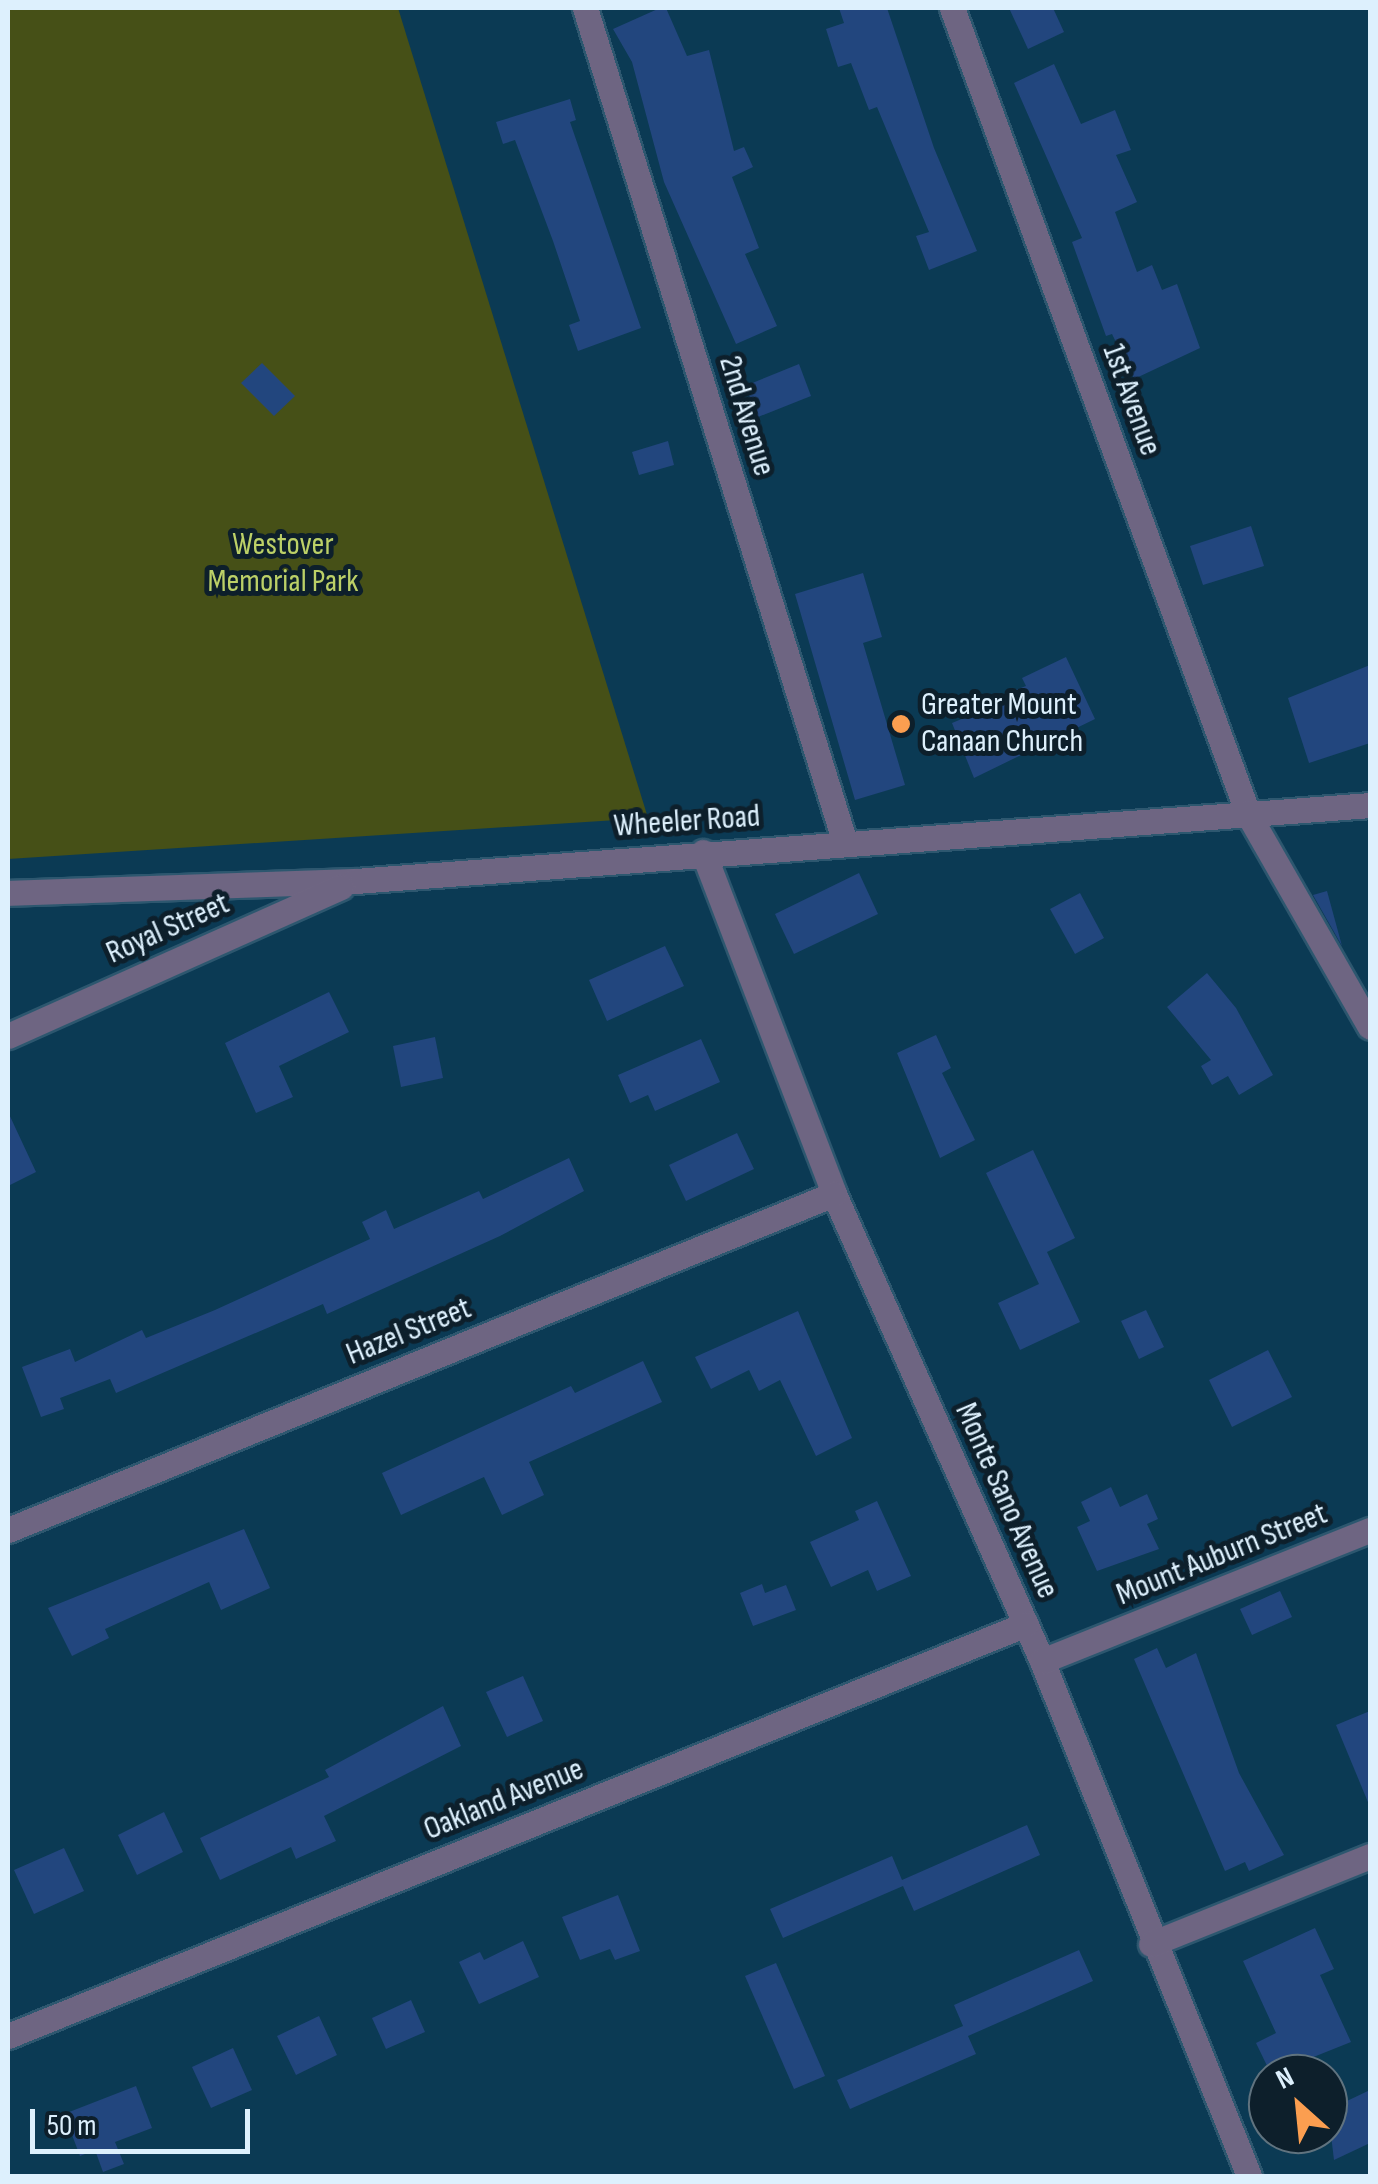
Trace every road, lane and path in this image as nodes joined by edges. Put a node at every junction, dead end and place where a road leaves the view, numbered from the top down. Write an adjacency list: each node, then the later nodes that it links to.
1 (585, 8): 5 (street, 2nd Avenue)
2 (952, 8): 4 (street, 1st Avenue)
3 (1370, 804): 4 (street, Wheeler Road)
4 (1248, 814): 5 (street, Wheeler Road); 9 (street, 1st Avenue)
5 (845, 844): 6 (street, Wheeler Road)
6 (703, 852): 7 (street, Wheeler Road); 11 (street, Monte Sano Avenue)
7 (355, 881): 8 (street, Wheeler Road); 10 (street, Royal Street)
8 (8, 893)
9 (1370, 1028)
10 (8, 1036)
11 (834, 1194): 12 (street, Hazel Street); 14 (street, Monte Sano Avenue)
12 (8, 1530)
13 (1370, 1530): 15 (street, Mount Auburn Street)
14 (1026, 1624): 15 (street, Monte Sano Avenue); 18 (street, Oakland Avenue)
15 (1042, 1661): 17 (street, Monte Sano Avenue)
16 (1370, 1856): 17 (street)
17 (1151, 1944): 19 (street, Monte Sano Avenue)
18 (8, 2036)
19 (1248, 2176)

